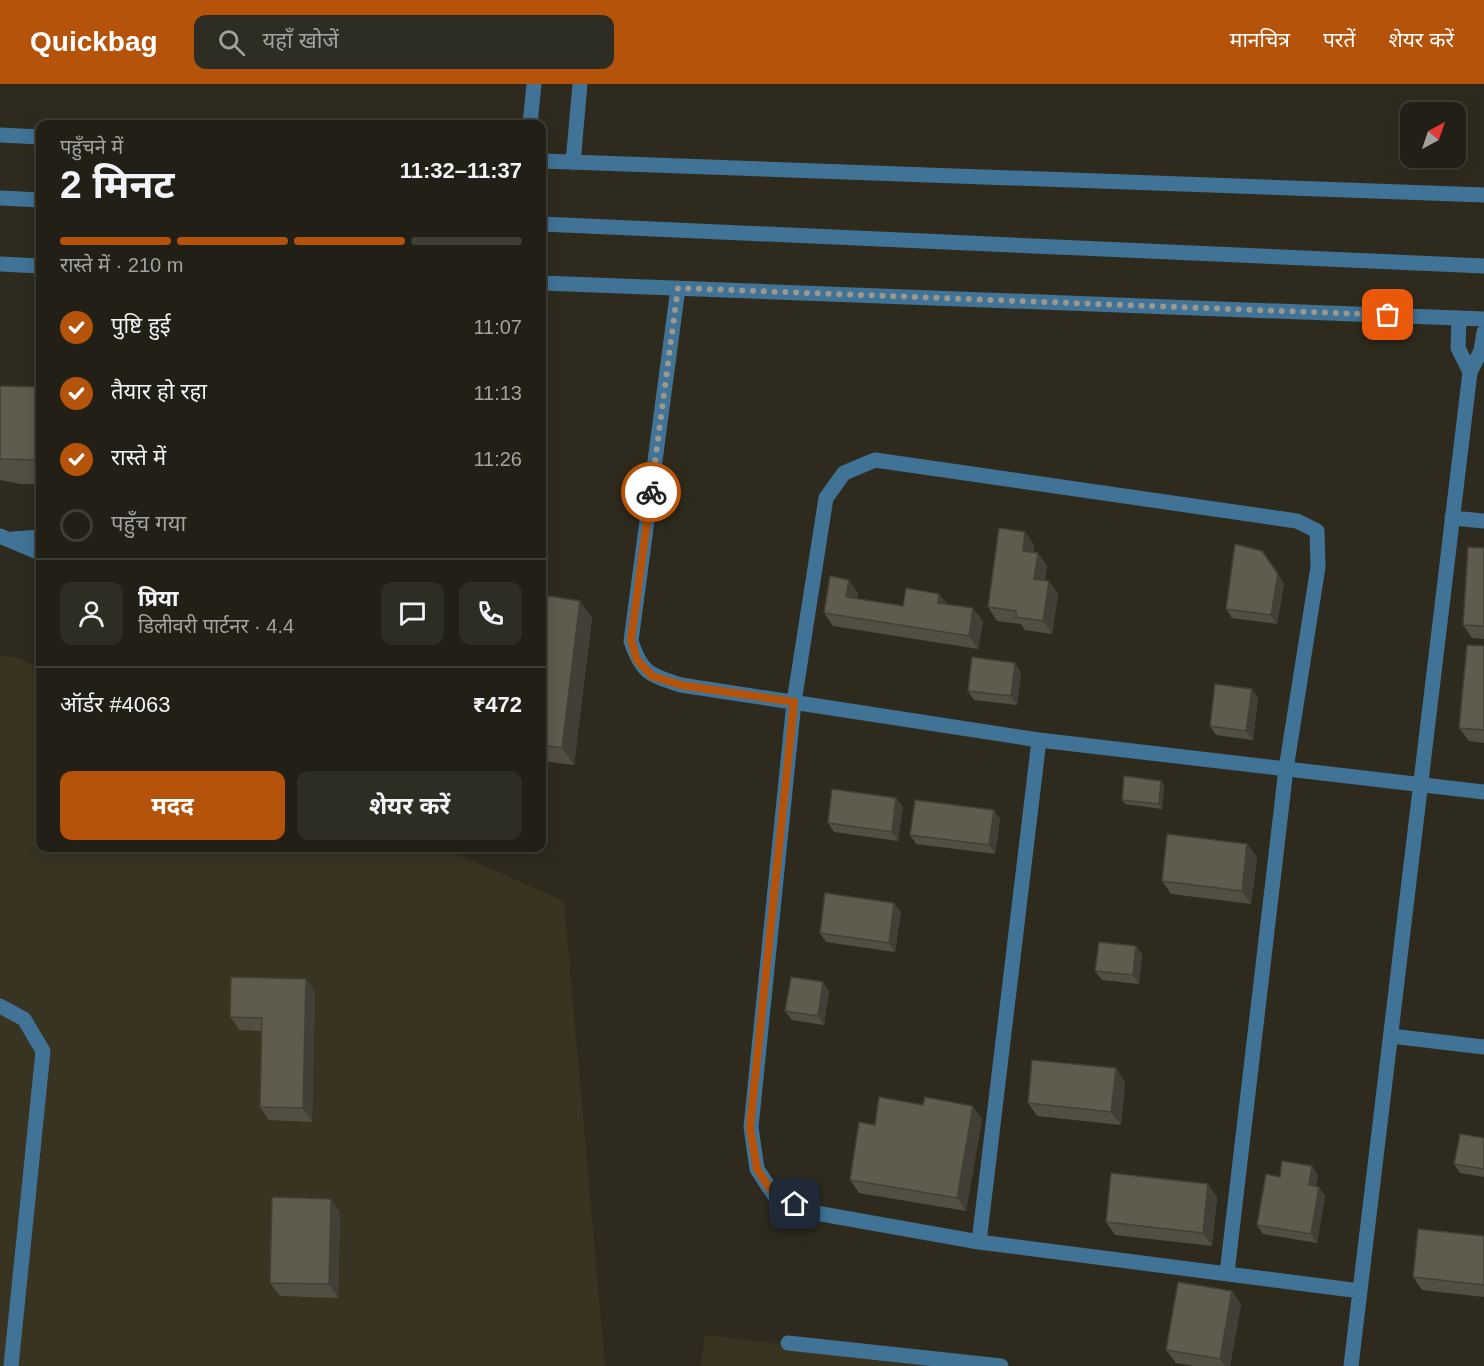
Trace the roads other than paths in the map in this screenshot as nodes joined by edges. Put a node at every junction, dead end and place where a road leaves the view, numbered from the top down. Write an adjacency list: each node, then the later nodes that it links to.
1 (534, 84): 3 (street)
2 (580, 84): 7 (street)
3 (530, 120)
4 (0, 135): 5 (street)
5 (36, 137)
6 (546, 161): 7 (street)
7 (573, 163): 8 (street)
8 (1484, 195)
9 (0, 198): 10 (street)
10 (36, 200)
11 (546, 224): 14 (street)
12 (0, 264): 13 (street)
13 (36, 266)
14 (1484, 266)
15 (546, 283): 16 (street)
16 (678, 288): 17 (street); 26 (street)
17 (1459, 318): 18 (street); 20 (street)
18 (1484, 319)
19 (1484, 332): 20 (street)
20 (1470, 372): 21 (street)
21 (1452, 518): 22 (street); 29 (street)
22 (1484, 521)
23 (36, 537): 24 (street)
24 (5, 538): 25 (street)
25 (36, 551)
26 (794, 702): 27 (street); 28 (street); 34 (street)
27 (1039, 740): 28 (street); 34 (street)
28 (1286, 769): 29 (street); 35 (street)
29 (1420, 785): 30 (street); 32 (street)
30 (1484, 792)
31 (0, 1006): 38 (street)
32 (1390, 1036): 33 (street); 36 (street)
33 (1484, 1047)
34 (979, 1242): 35 (street)
35 (1227, 1274): 36 (street)
36 (1360, 1291): 40 (street)
37 (788, 1343): 39 (street)
38 (11, 1366)
39 (1001, 1366)
40 (1351, 1366)

